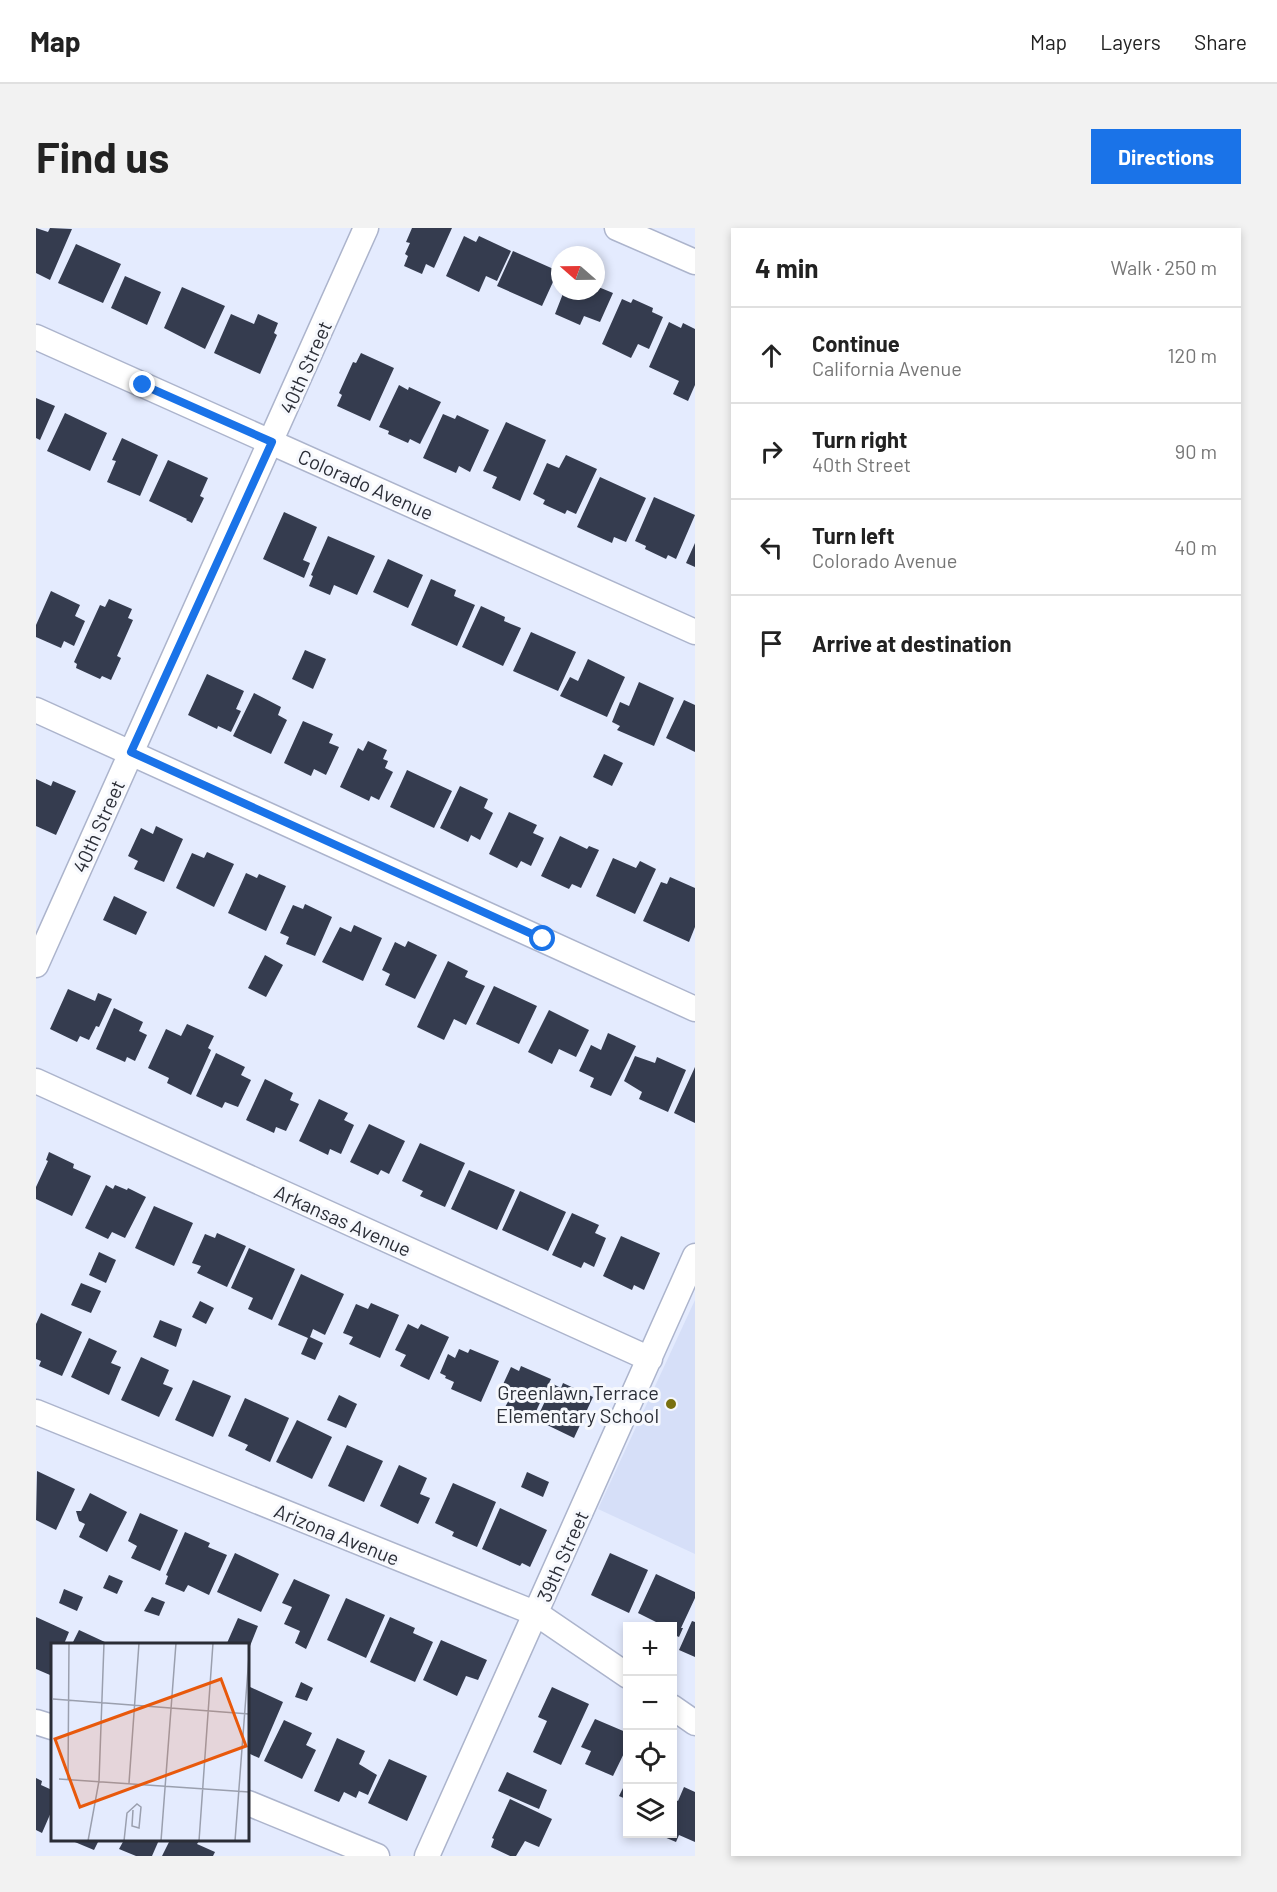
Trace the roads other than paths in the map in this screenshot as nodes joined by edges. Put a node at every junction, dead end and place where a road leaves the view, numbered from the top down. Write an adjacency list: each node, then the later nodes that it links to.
1 (366, 228): 5 (street, 40th Street)
2 (618, 228): 3 (street)
3 (695, 262)
4 (36, 337): 5 (street, Colorado Avenue)
5 (272, 442): 6 (street, Colorado Avenue); 8 (street, 40th Street)
6 (695, 632)
7 (36, 710): 8 (street)
8 (131, 752): 9 (street, 40th Street); 10 (street)
9 (36, 965)
10 (695, 1009)
11 (36, 1081): 13 (street, Arkansas Avenue)
12 (695, 1256): 13 (street, 39th Street)
13 (650, 1359): 15 (street, 39th Street)
14 (36, 1412): 15 (street, Arizona Avenue)
15 (537, 1614): 16 (street, Arizona Avenue); 23 (street, 39th Street)
16 (623, 1673)
17 (677, 1710): 19 (street)
18 (36, 1722): 20 (street)
19 (695, 1723)
20 (51, 1727)
21 (249, 1803): 22 (street)
22 (377, 1856)
23 (427, 1856)

